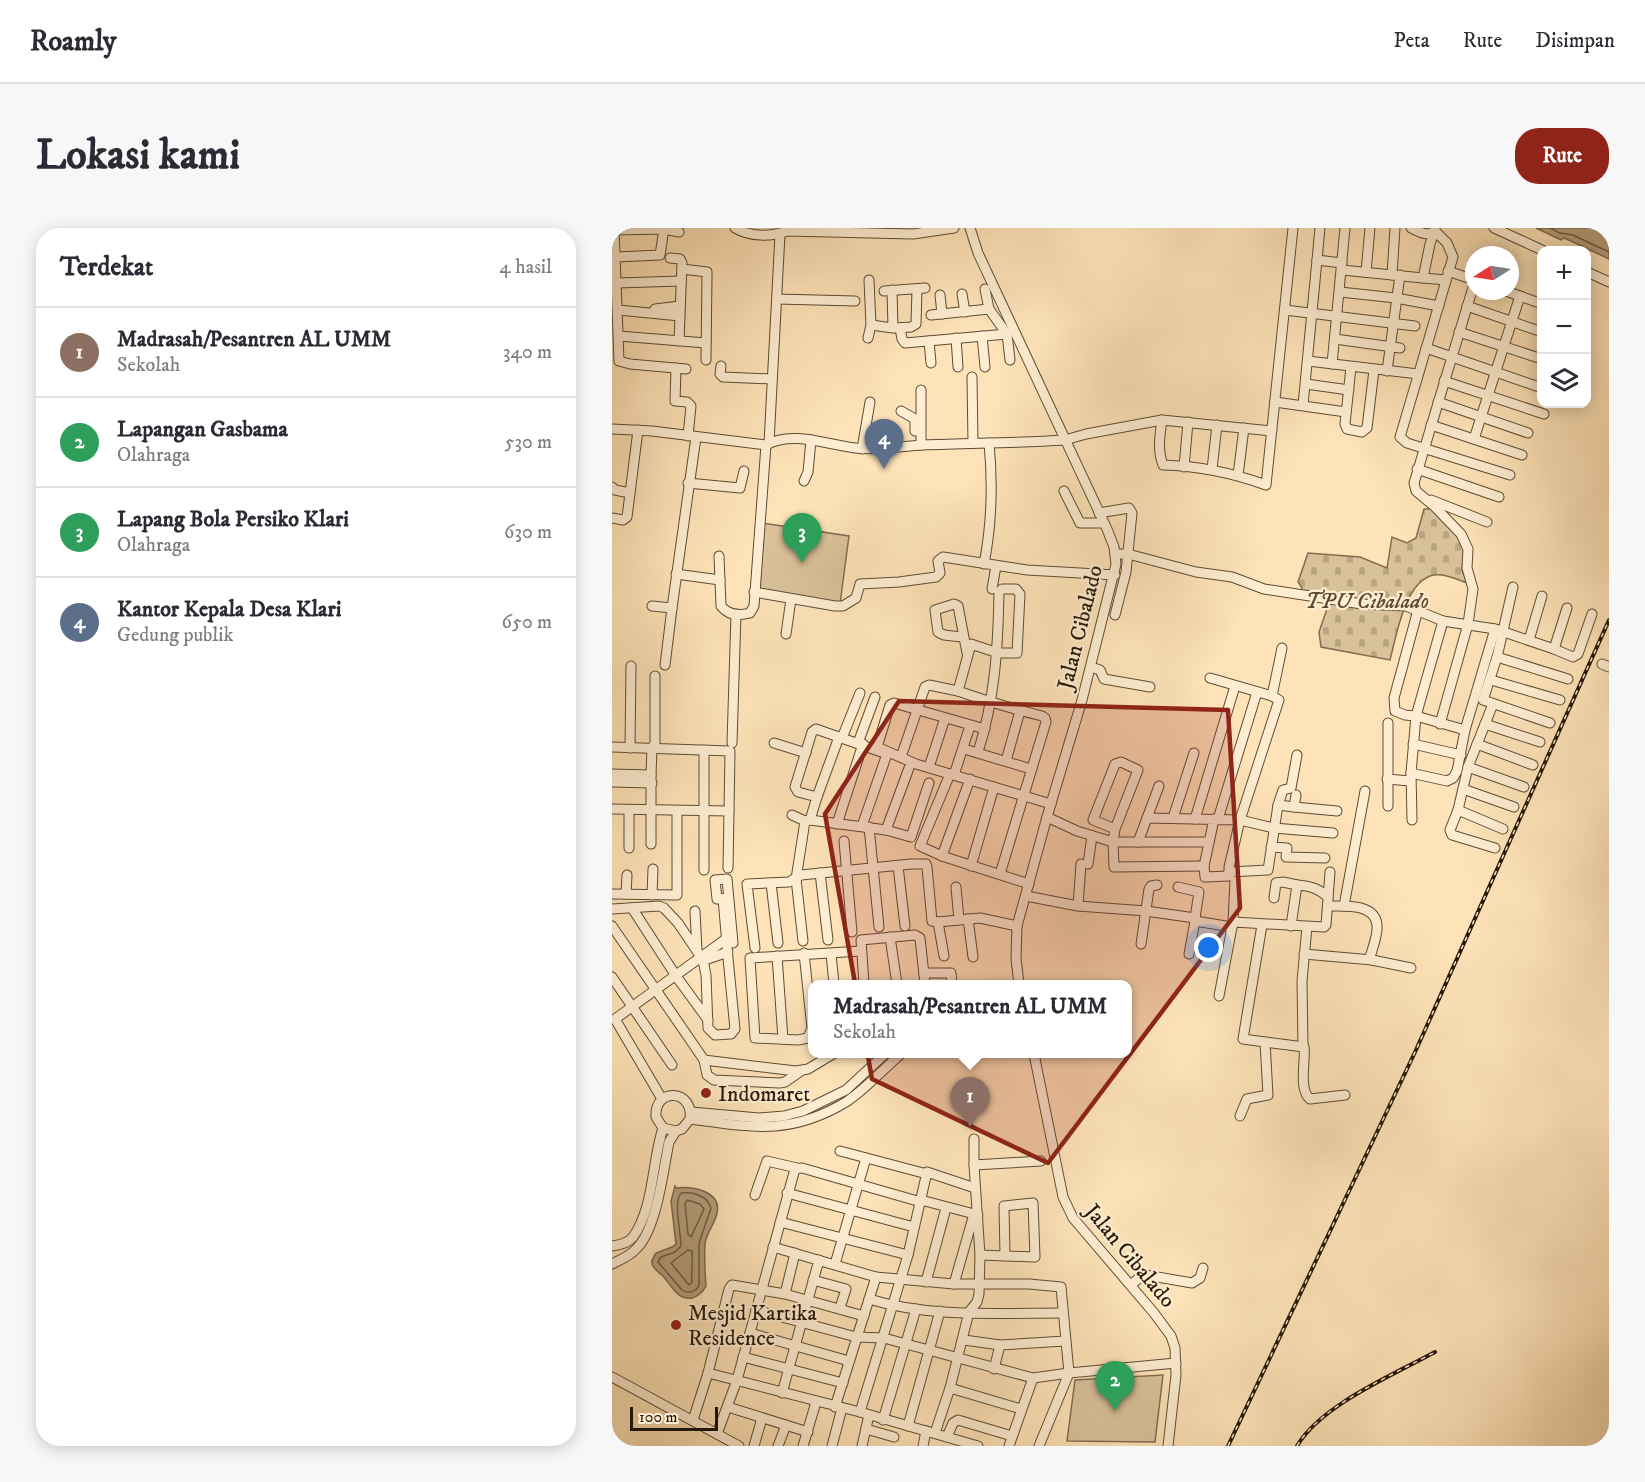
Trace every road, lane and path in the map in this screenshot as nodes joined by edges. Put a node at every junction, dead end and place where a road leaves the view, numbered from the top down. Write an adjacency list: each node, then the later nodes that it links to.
1 (735, 228): 18 (street)
2 (954, 228): 16 (street)
3 (970, 228): 121 (street, Jalan Cibalado)
4 (1293, 228): 49 (street)
5 (1320, 228): 22 (street)
6 (1345, 228): 23 (street)
7 (1370, 228): 25 (street)
8 (1395, 228): 27 (street)
9 (1411, 228): 14 (street)
10 (1494, 228): 19 (street)
11 (614, 229): 12 (street); 20 (street)
12 (664, 229): 17 (street); 20 (street)
13 (858, 230): 15 (street); 18 (street)
14 (1436, 230): 28 (street); 30 (street)
15 (875, 231): 16 (street)
16 (913, 231)
17 (679, 232)
18 (780, 234): 41 (street)
19 (1537, 248)
20 (616, 257): 29 (street)
21 (670, 258): 24 (street)
22 (1317, 260): 23 (street); 52 (street)
23 (1342, 267): 25 (street); 36 (street)
24 (682, 269): 31 (street); 71 (street)
25 (1366, 272): 27 (street)
26 (1591, 274): 34 (street)
27 (1396, 275): 30 (street); 40 (street)
28 (1447, 276): 30 (street); 33 (street); 46 (street)
29 (615, 278): 31 (street); 45 (street)
30 (1424, 278)
31 (681, 280): 50 (street)
32 (869, 280): 58 (street)
33 (1465, 280)
34 (1609, 282)
35 (985, 289): 48 (street)
36 (1340, 292): 40 (street); 55 (street)
37 (962, 294): 51 (street)
38 (940, 296): 53 (street)
39 (1520, 296): 44 (street); 56 (street)
40 (1396, 298): 46 (street); 57 (street)
41 (777, 299): 43 (street); 94 (street)
42 (1469, 300): 47 (street)
43 (855, 301)
44 (1537, 302)
45 (616, 305): 50 (street); 62 (street)
46 (1439, 306): 74 (street)
47 (1467, 306): 56 (street); 63 (street)
48 (989, 309): 51 (street); 64 (street)
49 (1285, 310): 52 (street); 102 (street)
50 (680, 311): 69 (street)
51 (964, 312): 53 (street)
52 (1312, 313): 55 (street); 80 (street)
53 (942, 314): 54 (street)
54 (931, 315)
55 (1338, 316): 57 (street); 68 (street)
56 (1512, 322): 61 (street); 72 (street)
57 (1393, 323): 59 (street); 73 (street)
58 (871, 325): 60 (street); 66 (street)
59 (1415, 326)
60 (897, 328): 60 (street); 70 (street)
61 (1537, 330)
62 (617, 332): 69 (street); 77 (street)
63 (1459, 332): 72 (street); 75 (street)
64 (1007, 334): 65 (street); 79 (street)
65 (982, 336): 67 (street); 85 (street)
66 (868, 338)
67 (956, 338): 70 (street); 84 (street)
68 (1335, 339): 73 (street); 82 (street)
69 (679, 341): 71 (street)
70 (929, 341): 81 (street)
71 (706, 343): 78 (street)
72 (1504, 346): 76 (street); 91 (street)
73 (1395, 348): 90 (street)
74 (1426, 348): 75 (street); 92 (street)
75 (1451, 357): 91 (street); 95 (street)
76 (1537, 357)
77 (615, 358): 87 (street)
78 (706, 360)
79 (1011, 360)
80 (1308, 361): 82 (street); 96 (street)
81 (931, 363)
82 (1332, 364): 86 (street)
83 (721, 366): 94 (street)
84 (958, 367)
85 (985, 367)
86 (1351, 367): 89 (street); 99 (street)
87 (676, 368): 88 (street); 118 (street)
88 (686, 369)
89 (1374, 370): 90 (street); 106 (street)
90 (1387, 371): 92 (street)
91 (1495, 372): 97 (street); 100 (street)
92 (1418, 374): 126 (street)
93 (972, 377): 122 (street)
94 (772, 379): 124 (street)
95 (1444, 381): 100 (street); 103 (street)
96 (1306, 384): 99 (street); 104 (street)
97 (1537, 386)
98 (921, 390): 125 (street)
99 (1349, 390): 106 (street)
100 (1488, 395): 107 (street); 108 (street)
101 (870, 402): 127 (street)
102 (1275, 402): 104 (street); 116 (street)
103 (1438, 402): 108 (street); 112 (street)
104 (1303, 405): 106 (street)
105 (901, 411): 125 (street)
106 (1346, 412)
107 (1544, 414)
108 (1482, 417): 117 (street); 119 (street)
109 (1162, 420): 110 (street); 121 (street); 129 (street)
110 (1188, 422): 111 (street); 129 (street)
111 (1217, 425): 113 (street); 130 (street)
112 (1431, 425): 119 (street); 126 (street)
113 (1244, 428): 116 (street); 133 (street)
114 (612, 429): 115 (street)
115 (638, 430): 118 (street); 139 (street)
116 (1272, 431): 133 (street)
117 (1528, 433)
118 (692, 437): 124 (street); 136 (street)
119 (1474, 439): 128 (street)
120 (811, 440): 124 (street); 127 (street); 135 (street)
121 (1065, 440): 123 (street); 142 (street, Jalan Cibalado)
122 (973, 443): 123 (street); 125 (street)
123 (988, 443): 148 (street)
124 (768, 444): 155 (street)
125 (917, 445): 127 (street)
126 (1423, 447): 131 (street); 134 (street)
127 (862, 449)
128 (1522, 455)
129 (1184, 467): 130 (street)
130 (1212, 469): 133 (street)
131 (1417, 469): 140 (street); 141 (street)
132 (744, 471): 136 (street)
133 (1238, 475)
134 (1510, 475)
135 (804, 481)
136 (688, 483): 150 (street)
137 (613, 489): 139 (street)
138 (1064, 491): 145 (street)
139 (630, 493): 143 (street)
140 (1499, 497)
141 (1426, 499): 144 (street); 166 (street)
142 (1103, 512): 145 (street, Jalan Cibalado); 146 (street)
143 (612, 518)
144 (1487, 522)
145 (1104, 524): 146 (street, Jalan Cibalado)
146 (1121, 554): 151 (street, Jalan Cibalado); 161 (street); 164 (street)
147 (719, 556): 152 (street)
148 (984, 564): 149 (street); 157 (street)
149 (996, 566): 151 (street); 154 (street)
150 (676, 574): 152 (street); 159 (street)
151 (1115, 575): 178 (street, Jalan Cibalado)
152 (720, 580): 162 (street)
153 (1513, 587): 167 (street)
154 (992, 589)
155 (754, 592): 157 (street); 162 (street)
156 (1542, 596): 170 (street)
157 (791, 599): 168 (street)
158 (652, 606): 159 (street)
159 (672, 608): 176 (street)
160 (1567, 608): 172 (street)
161 (1418, 609): 165 (street); 196 (street)
162 (736, 614): 207 (street)
163 (1592, 614): 172 (street)
164 (1115, 615)
165 (1443, 621): 166 (street); 196 (street)
166 (1468, 624): 167 (street); 200 (street)
167 (1499, 630): 170 (street); 175 (street); 190 (street)
168 (786, 634)
169 (962, 637): 174 (street)
170 (1529, 640): 172 (street)
171 (1282, 648): 188 (street)
172 (1554, 649)
173 (998, 653): 173 (street); 174 (street); 192 (street)
174 (967, 655): 185 (street)
175 (1497, 657): 181 (street); 182 (street)
176 (665, 665)
177 (631, 666): 213 (street)
178 (1094, 667): 184 (street); 245 (street, Jalan Cibalado)
179 (655, 676): 214 (street)
180 (1210, 678): 183 (street)
181 (1568, 679)
182 (1491, 680): 190 (street); 191 (street)
183 (1235, 686): 186 (street); 262 (street)
184 (1150, 687)
185 (958, 691): 192 (street); 194 (street)
186 (1257, 692): 188 (street); 263 (street)
187 (860, 693): 205 (street)
188 (1272, 696): 265 (street)
189 (875, 697): 209 (street)
190 (1479, 700): 193 (street); 204 (street)
191 (1560, 700)
192 (991, 702): 195 (street); 203 (street)
193 (1493, 704): 199 (street); 201 (street)
194 (919, 710): 197 (street); 222 (street); 222 (street)
195 (1020, 711): 223 (street); 228 (street)
196 (1416, 717): 200 (street); 210 (street)
197 (945, 718): 202 (street); 225 (street)
198 (1388, 723): 234 (street)
199 (1550, 723)
200 (1440, 724): 204 (street)
201 (1485, 724): 206 (street); 211 (street)
202 (970, 726): 203 (street); 215 (street)
203 (985, 729): 217 (street)
204 (1465, 730): 221 (street)
205 (840, 737): 209 (street); 218 (street); 244 (street)
206 (1540, 742)
207 (732, 743)
208 (774, 743): 218 (street)
209 (860, 744): 267 (street); 268 (street)
210 (1413, 744): 221 (street); 231 (street)
211 (1477, 744): 224 (street); 226 (street)
212 (612, 747): 213 (street)
213 (630, 748): 214 (street)
214 (652, 748): 216 (street); 232 (street)
215 (964, 749): 217 (street); 230 (street)
216 (704, 750): 256 (street); 257 (street)
217 (978, 752): 223 (street)
218 (806, 753): 244 (street)
219 (1194, 753): 261 (street)
220 (1297, 755): 246 (street)
221 (1461, 755): 231 (street)
222 (901, 757): 225 (street)
223 (1006, 760): 228 (street)
224 (1533, 765)
225 (929, 767): 230 (street)
226 (1468, 767): 238 (street); 240 (street)
227 (909, 768): 272 (street)
228 (1031, 769): 243 (street)
229 (612, 774): 232 (street)
230 (952, 774): 233 (street); 283 (street)
231 (1410, 777): 234 (street); 266 (street)
232 (652, 779): 235 (street); 252 (street)
233 (970, 779): 239 (street); 283 (street)
234 (1387, 779): 247 (street)
235 (612, 782)
236 (930, 783): 272 (street)
237 (1159, 786): 260 (street)
238 (1524, 786)
239 (994, 787): 243 (street); 286 (street)
240 (1463, 789): 249 (street); 253 (street)
241 (1365, 790): 314 (street)
242 (1296, 795): 248 (street)
243 (1022, 796): 245 (street); 296 (street)
244 (817, 797): 264 (street)
245 (1051, 804): 259 (street, Jalan Cibalado)
246 (1278, 805): 248 (street); 269 (street)
247 (1388, 806)
248 (1294, 807): 255 (street)
249 (1514, 807)
250 (612, 809): 251 (street)
251 (629, 810): 252 (street); 281 (street)
252 (652, 810): 254 (street); 279 (street)
253 (1458, 810): 271 (street); 282 (street)
254 (677, 811): 256 (street); 308 (street)
255 (1337, 811)
256 (704, 812): 257 (street); 291 (street)
257 (729, 812): 288 (street)
258 (792, 816): 264 (street)
259 (1047, 817): 274 (street); 301 (street, Jalan Cibalado)
260 (1147, 818): 261 (street); 277 (street)
261 (1173, 818): 262 (street)
262 (1196, 819): 263 (street)
263 (1216, 819): 265 (street); 278 (street)
264 (807, 820): 267 (street); 298 (street)
265 (1240, 820): 269 (street); 293 (street)
266 (1412, 820)
267 (837, 824): 268 (street)
268 (865, 826): 272 (street); 289 (street)
269 (1274, 828): 273 (street); 280 (street)
270 (1115, 829): 270 (street); 276 (street)
271 (1503, 829)
272 (886, 830)
273 (1333, 833)
274 (1092, 836): 276 (street); 313 (street)
275 (844, 841): 292 (street)
276 (1113, 842): 277 (street); 287 (street)
277 (1138, 842): 278 (street)
278 (1209, 842): 287 (street)
279 (651, 844)
280 (1271, 847): 284 (street); 293 (street)
281 (629, 848)
282 (1495, 848)
283 (942, 856): 286 (street)
284 (1325, 858)
285 (898, 866): 289 (street); 322 (street); 327 (street)
286 (971, 866): 296 (street)
287 (1204, 866): 293 (street)
288 (728, 868)
289 (871, 868): 292 (street); 330 (street)
290 (653, 869): 308 (street)
291 (704, 870)
292 (846, 871): 295 (street); 332 (street)
293 (1229, 872)
294 (1330, 872): 312 (street)
295 (820, 873): 298 (street); 334 (street)
296 (1000, 874): 301 (street)
297 (627, 875): 307 (street)
298 (796, 879): 300 (street); 335 (street)
299 (1235, 881): 324 (street)
300 (771, 883): 336 (street); 339 (street)
301 (1029, 884): 309 (street, Jalan Cibalado)
302 (1157, 885): 318 (street)
303 (1297, 885): 311 (street); 312 (street); 329 (street)
304 (956, 887): 319 (street)
305 (1178, 887): 320 (street)
306 (612, 894): 307 (street)
307 (626, 894): 308 (street)
308 (652, 895)
309 (1030, 897): 313 (street); 328 (street, Jalan Cibalado)
310 (726, 898): 337 (street)
311 (1274, 898)
312 (1328, 902): 314 (street); 331 (street)
313 (1078, 906): 318 (street)
314 (1344, 906): 349 (street)
315 (633, 908): 316 (street); 323 (street); 352 (street)
316 (612, 909)
317 (695, 911): 321 (street)
318 (1146, 911): 320 (street); 338 (street)
319 (964, 919): 322 (street); 328 (street); 347 (street)
320 (1195, 919): 324 (street); 343 (street)
321 (695, 922): 323 (street); 348 (street)
322 (938, 922): 346 (street)
323 (678, 923): 348 (street)
324 (1232, 925): 325 (street); 362 (street)
325 (1262, 925): 329 (street); 368 (street)
326 (612, 926): 360 (street)
327 (905, 926)
328 (1017, 926): 359 (street, Jalan Cibalado)
329 (1291, 926): 331 (street)
330 (879, 927)
331 (1307, 927): 344 (street)
332 (852, 932)
333 (890, 937): 340 (street); 351 (street); 356 (street)
334 (828, 939)
335 (802, 941)
336 (778, 942)
337 (728, 944): 348 (street); 365 (street)
338 (1141, 944)
339 (755, 948)
340 (861, 951): 342 (street); 355 (street)
341 (804, 953): 342 (street); 345 (street); 361 (street)
342 (831, 954): 354 (street)
343 (1189, 954)
344 (1304, 954): 349 (street); 369 (street)
345 (777, 956): 367 (street); 367 (street)
346 (944, 956)
347 (973, 957)
348 (699, 958): 352 (street); 365 (street)
349 (1372, 960): 350 (street)
350 (1411, 968)
351 (924, 973): 357 (street); 358 (street)
352 (676, 976): 360 (street); 365 (street)
353 (612, 977): 363 (street)
354 (834, 980)
355 (864, 980)
356 (896, 980)
357 (925, 980)
358 (952, 980)
359 (1019, 980)
360 (655, 990): 363 (street); 374 (street)
361 (808, 990)
362 (1219, 996)
363 (632, 1006): 364 (street); 375 (street)
364 (613, 1016): 378 (street)
365 (708, 1020)
366 (808, 1035): 367 (street)
367 (783, 1039)
368 (1265, 1042): 369 (street); 380 (street)
369 (1303, 1046): 377 (street)
370 (824, 1058): 376 (street)
371 (880, 1058): 379 (street)
372 (895, 1058): 379 (street)
373 (1035, 1058): 417 (street, Jalan Cibalado)
374 (704, 1060): 376 (street); 376 (street)
375 (672, 1065)
376 (801, 1071)
377 (1345, 1095)
378 (662, 1099): 379 (street); 381 (street)
379 (690, 1116): 382 (street)
380 (1240, 1116)
381 (663, 1128): 382 (street); 401 (street)
382 (676, 1131): 408 (street)
383 (974, 1139): 387 (street)
384 (840, 1150): 385 (street)
385 (866, 1158): 389 (street); 390 (street)
386 (1041, 1161): 387 (street)
387 (974, 1165): 391 (street)
388 (797, 1168): 390 (street); 392 (street); 393 (street)
389 (927, 1174): 391 (street); 394 (street)
390 (859, 1184): 394 (street); 396 (street)
391 (975, 1188): 397 (street)
392 (787, 1193): 396 (street); 398 (street)
393 (755, 1195)
394 (921, 1201): 395 (street); 399 (street)
395 (946, 1208): 397 (street); 414 (street)
396 (850, 1211): 399 (street); 400 (street)
397 (976, 1215): 405 (street); 415 (street)
398 (780, 1222): 400 (street); 402 (street)
399 (914, 1227): 404 (street)
400 (843, 1237): 404 (street); 409 (street)
401 (612, 1246)
402 (773, 1247): 403 (street); 418 (street)
403 (795, 1253): 407 (street); 419 (street)
404 (908, 1255): 413 (street)
405 (980, 1255): 406 (street); 416 (street)
406 (1005, 1256): 406 (street)
407 (819, 1260): 409 (street); 412 (street)
408 (612, 1264)
409 (835, 1264): 411 (street)
410 (1203, 1268): 417 (street)
411 (876, 1277): 413 (street); 420 (street)
412 (813, 1280): 421 (street); 423 (street)
413 (899, 1280): 414 (street); 422 (street)
414 (926, 1281): 415 (street)
415 (954, 1284): 416 (street)
416 (980, 1284): 427 (street); 428 (street)
417 (1131, 1285): 443 (street, Jalan Cibalado)
418 (762, 1288): 419 (street); 425 (street); 446 (street)
419 (785, 1294): 421 (street)
420 (869, 1299): 422 (street); 429 (street)
421 (808, 1300): 423 (street); 430 (street)
422 (892, 1306): 424 (street); 433 (street)
423 (840, 1308): 429 (street)
424 (916, 1309): 426 (street); 437 (street)
425 (756, 1310): 430 (street); 431 (street)
426 (940, 1311): 427 (street); 439 (street)
427 (969, 1312): 428 (street); 434 (street)
428 (1062, 1314): 435 (street)
429 (864, 1316): 432 (street)
430 (802, 1322): 432 (street); 436 (street)
431 (750, 1333): 436 (street); 440 (street)
432 (856, 1337): 433 (street); 442 (street)
433 (884, 1338): 437 (street); 458 (street)
434 (964, 1340): 438 (street); 441 (street)
435 (1065, 1341): 438 (street); 447 (street)
436 (795, 1345): 442 (street); 444 (street)
437 (907, 1345): 439 (street); 461 (street)
438 (1000, 1345): 445 (street)
439 (930, 1351): 441 (street); 464 (street)
440 (743, 1357): 444 (street); 450 (street)
441 (958, 1357): 445 (street); 452 (street)
442 (849, 1361): 451 (street)
443 (1176, 1363): 447 (street); 482 (street, Jalan Cibalado)
444 (790, 1369): 451 (street); 453 (street)
445 (994, 1369): 449 (street)
446 (708, 1373): 450 (street); 460 (street)
447 (1069, 1373): 449 (street); 481 (street)
448 (612, 1377): 460 (street)
449 (1033, 1378): 457 (street)
450 (737, 1380): 453 (street); 455 (street)
451 (843, 1383): 456 (street)
452 (950, 1388): 457 (street); 467 (street)
453 (783, 1393): 454 (street)
454 (816, 1402): 456 (street); 466 (street)
455 (728, 1407): 459 (street); 468 (street)
456 (839, 1408): 458 (street); 476 (street)
457 (1021, 1409): 469 (street)
458 (865, 1414): 461 (street); 465 (street)
459 (762, 1418): 463 (street); 473 (street)
460 (693, 1420): 468 (street)
461 (883, 1420): 462 (street)
462 (897, 1423): 464 (street); 471 (street)
463 (786, 1425): 466 (street); 474 (street)
464 (908, 1426): 467 (street)
465 (866, 1429): 471 (street); 477 (street)
466 (808, 1432): 475 (street)
467 (931, 1432): 470 (street); 478 (street)
468 (717, 1434): 472 (street)
469 (1012, 1436): 470 (street); 480 (street)
470 (949, 1440): 479 (street)
471 (892, 1442)
472 (739, 1446)
473 (754, 1446)
474 (778, 1446)
475 (803, 1446)
476 (832, 1446)
477 (862, 1446)
478 (922, 1446)
479 (978, 1446)
480 (1009, 1446)
481 (1040, 1446)
482 (1168, 1446)

